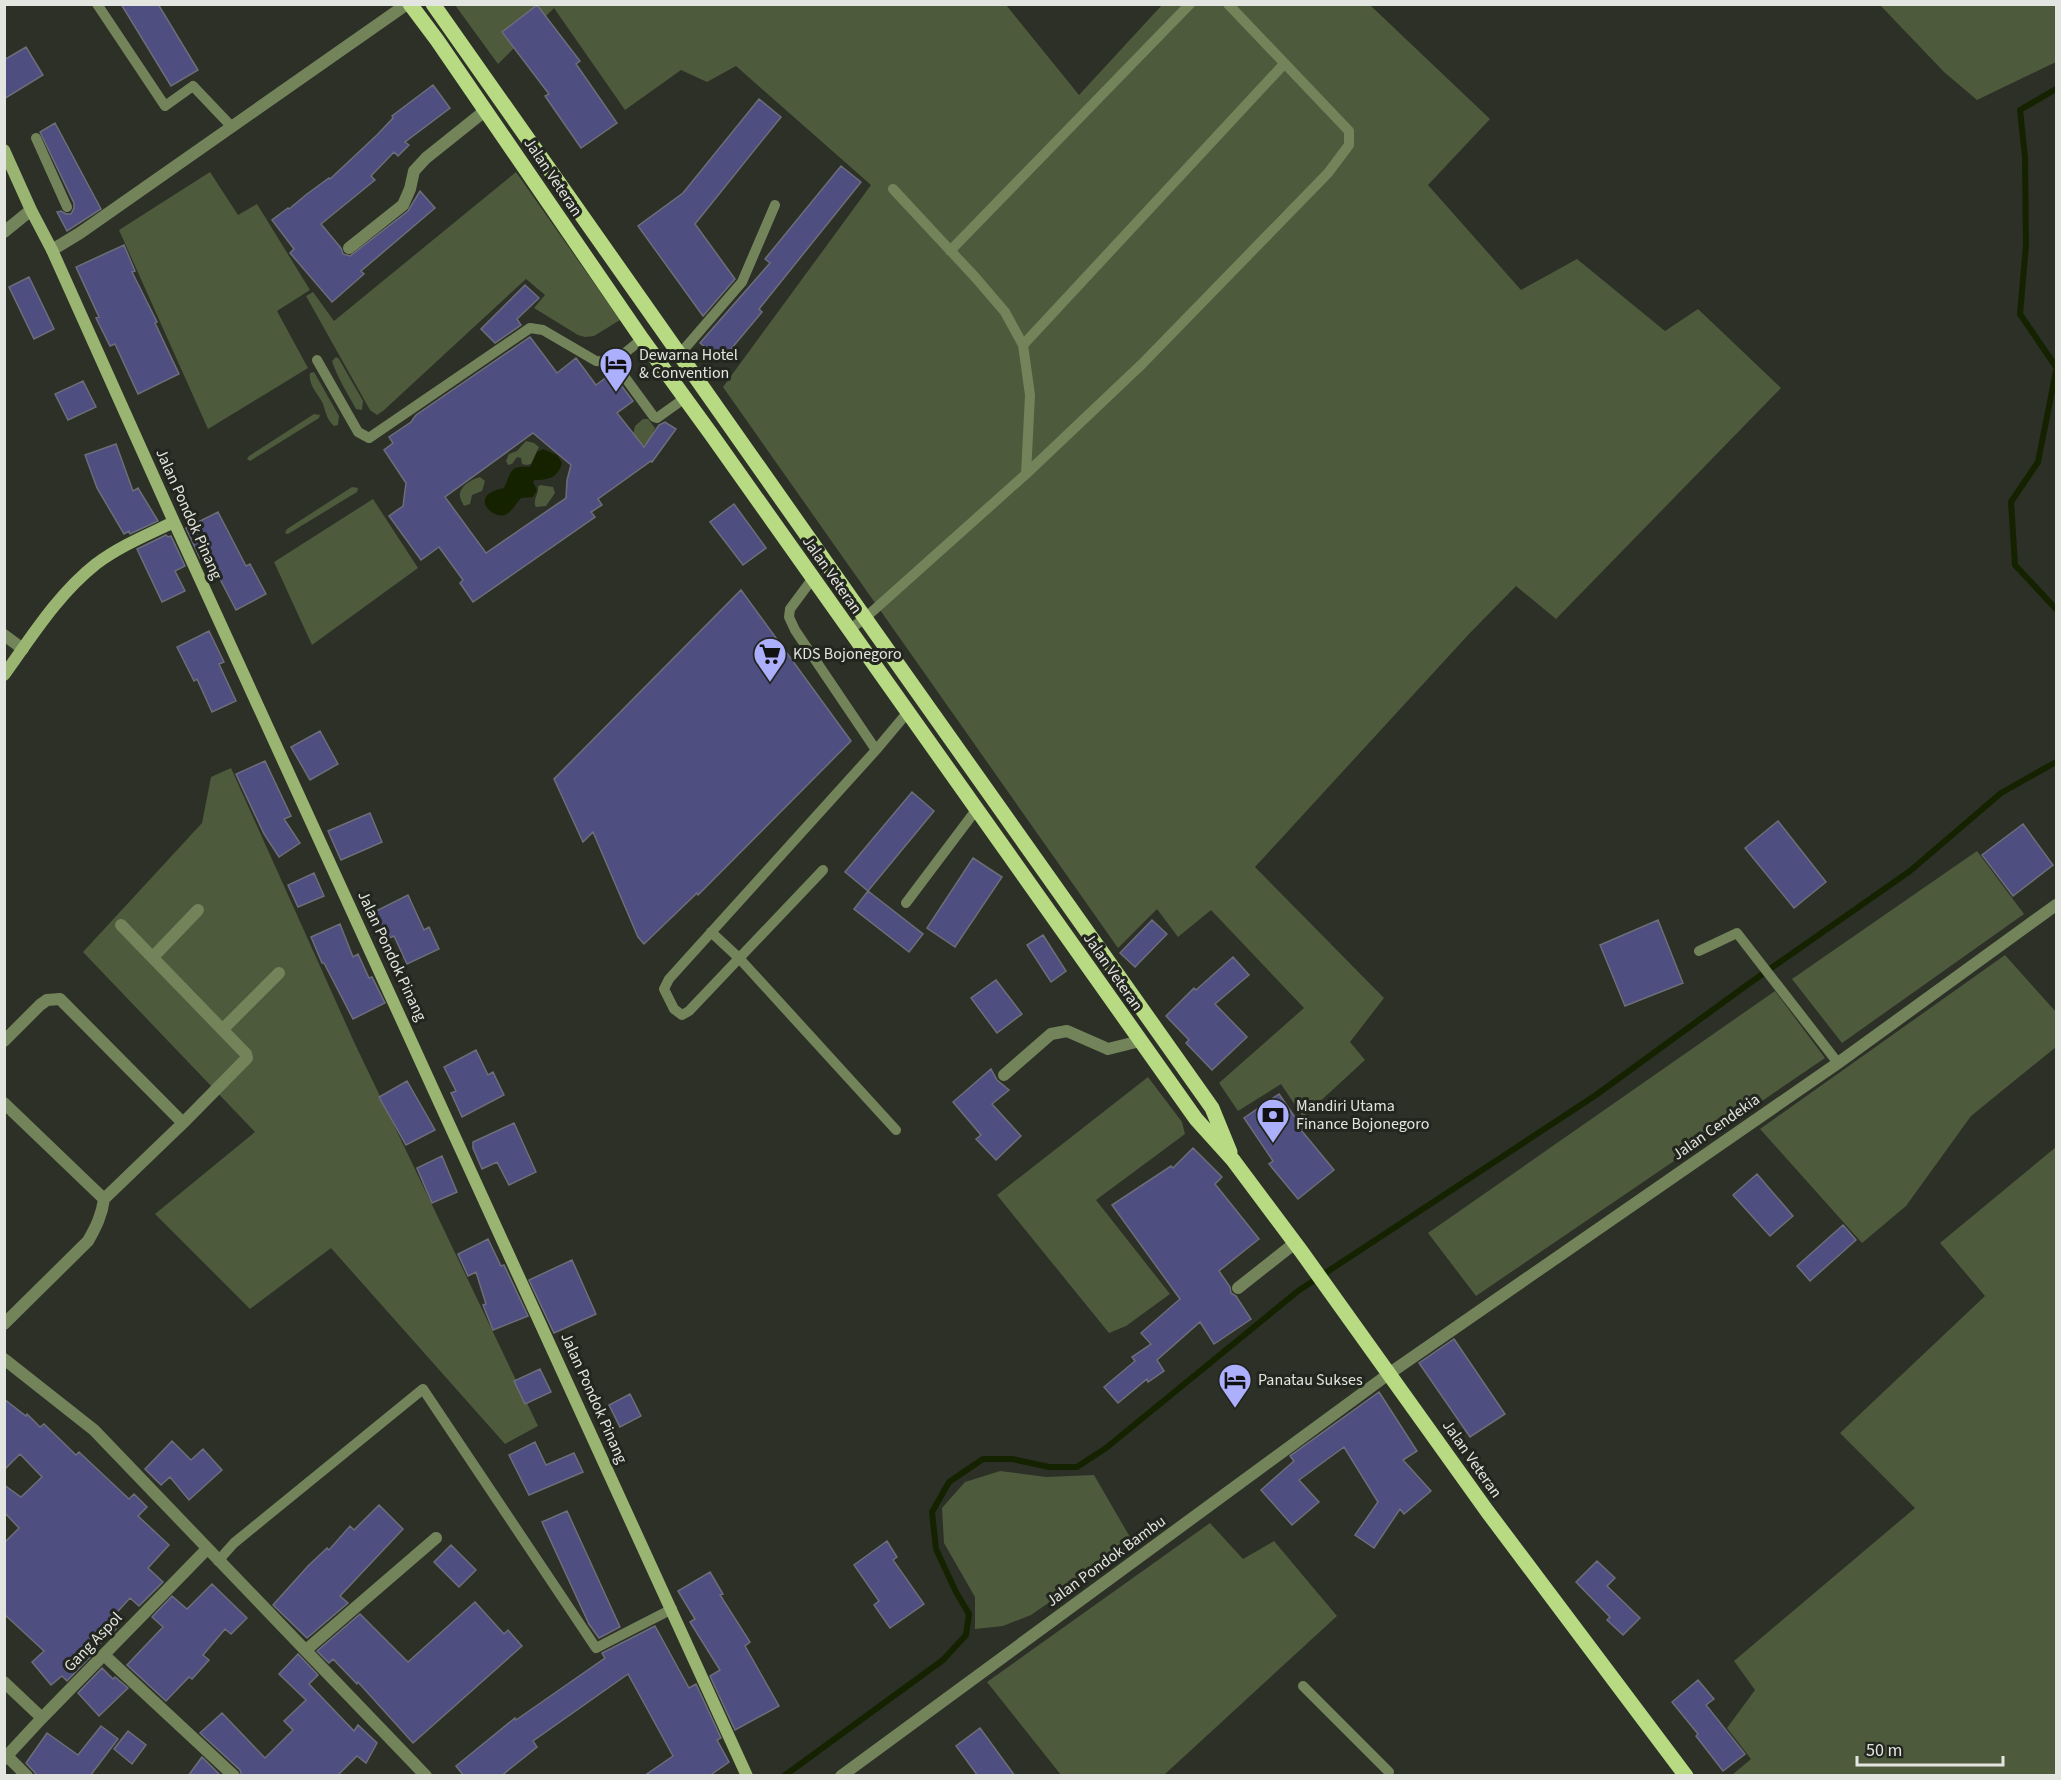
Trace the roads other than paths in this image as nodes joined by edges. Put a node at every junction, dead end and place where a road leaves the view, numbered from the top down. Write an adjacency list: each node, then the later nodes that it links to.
1 (96, 4): 8 (lane)
2 (408, 4): 7 (main road, Jalan Veteran); 8 (street)
3 (433, 4): 21 (main road, Jalan Veteran)
4 (1190, 4): 18 (lane)
5 (1228, 4): 6 (lane)
6 (1284, 64): 20 (lane); 25 (lane)
7 (486, 110): 16 (street); 19 (main road, Jalan Veteran)
8 (232, 127): 17 (street)
9 (36, 138): 13 (lane)
10 (4, 150): 14 (street, Jalan Pondok Pinang)
11 (893, 189): 18 (lane)
12 (775, 206): 21 (lane)
13 (67, 207)
14 (31, 210): 15 (street); 17 (street, Jalan Pondok Pinang)
15 (4, 232)
16 (349, 248)
17 (52, 250): 26 (street, Jalan Pondok Pinang)
18 (950, 250): 20 (lane)
19 (642, 339): 23 (lane); 24 (main road, Jalan Veteran)
20 (1023, 345): 25 (lane)
21 (679, 355): 28 (main road, Jalan Veteran)
22 (317, 360): 23 (lane)
23 (613, 361): 24 (lane)
24 (685, 398): 27 (main road, Jalan Veteran)
25 (1026, 474): 28 (lane)
26 (174, 522): 31 (street); 64 (street, Jalan Pondok Pinang)
27 (813, 578): 29 (main road, Jalan Veteran); 34 (lane)
28 (865, 618): 29 (lane); 54 (main road, Jalan Veteran)
29 (849, 630): 33 (main road, Jalan Veteran)
30 (4, 634): 31 (street)
31 (23, 649): 32 (street)
32 (4, 675)
33 (907, 713): 34 (lane); 35 (main road, Jalan Veteran)
34 (876, 750): 41 (lane)
35 (976, 810): 37 (lane); 48 (main road, Jalan Veteran)
36 (823, 870): 44 (lane)
37 (906, 903)
38 (2056, 905): 49 (street, Jalan Cendekia)
39 (198, 910): 43 (street)
40 (121, 925): 43 (street)
41 (711, 932): 44 (lane); 44 (lane)
42 (1699, 951): 49 (lane)
43 (153, 957): 46 (street)
44 (739, 958): 53 (lane)
45 (279, 974): 46 (street)
46 (223, 1029): 52 (street)
47 (4, 1041): 52 (street)
48 (1140, 1041): 50 (street); 54 (main road, Jalan Veteran)
49 (1838, 1063): 60 (street, Jalan Cendekia)
50 (1004, 1075)
51 (4, 1103): 55 (street)
52 (183, 1123): 55 (street)
53 (896, 1130)
54 (1233, 1160): 56 (main road, Jalan Veteran)
55 (104, 1198): 58 (street)
56 (1298, 1247): 57 (street); 60 (main road, Jalan Veteran)
57 (1238, 1288)
58 (4, 1324)
59 (4, 1359): 62 (street)
60 (1390, 1373): 76 (street, Jalan Pondok Bambu); 77 (main road, Jalan Veteran)
61 (436, 1538): 65 (street)
62 (207, 1549): 63 (street); 66 (street, Gang Aspol)
63 (218, 1561): 64 (lane); 65 (street)
64 (672, 1609): 75 (street, Jalan Pondok Pinang)
65 (306, 1650): 74 (street)
66 (104, 1655): 69 (street, Gang Aspol); 73 (street)
67 (4, 1682): 69 (street)
68 (1303, 1686): 71 (lane)
69 (42, 1718): 70 (street, Gang Aspol)
70 (6, 1758): 72 (street)
71 (1389, 1772)
72 (27, 1776)
73 (234, 1776)
74 (426, 1776)
75 (747, 1776)
76 (841, 1776)
77 (1686, 1776)

